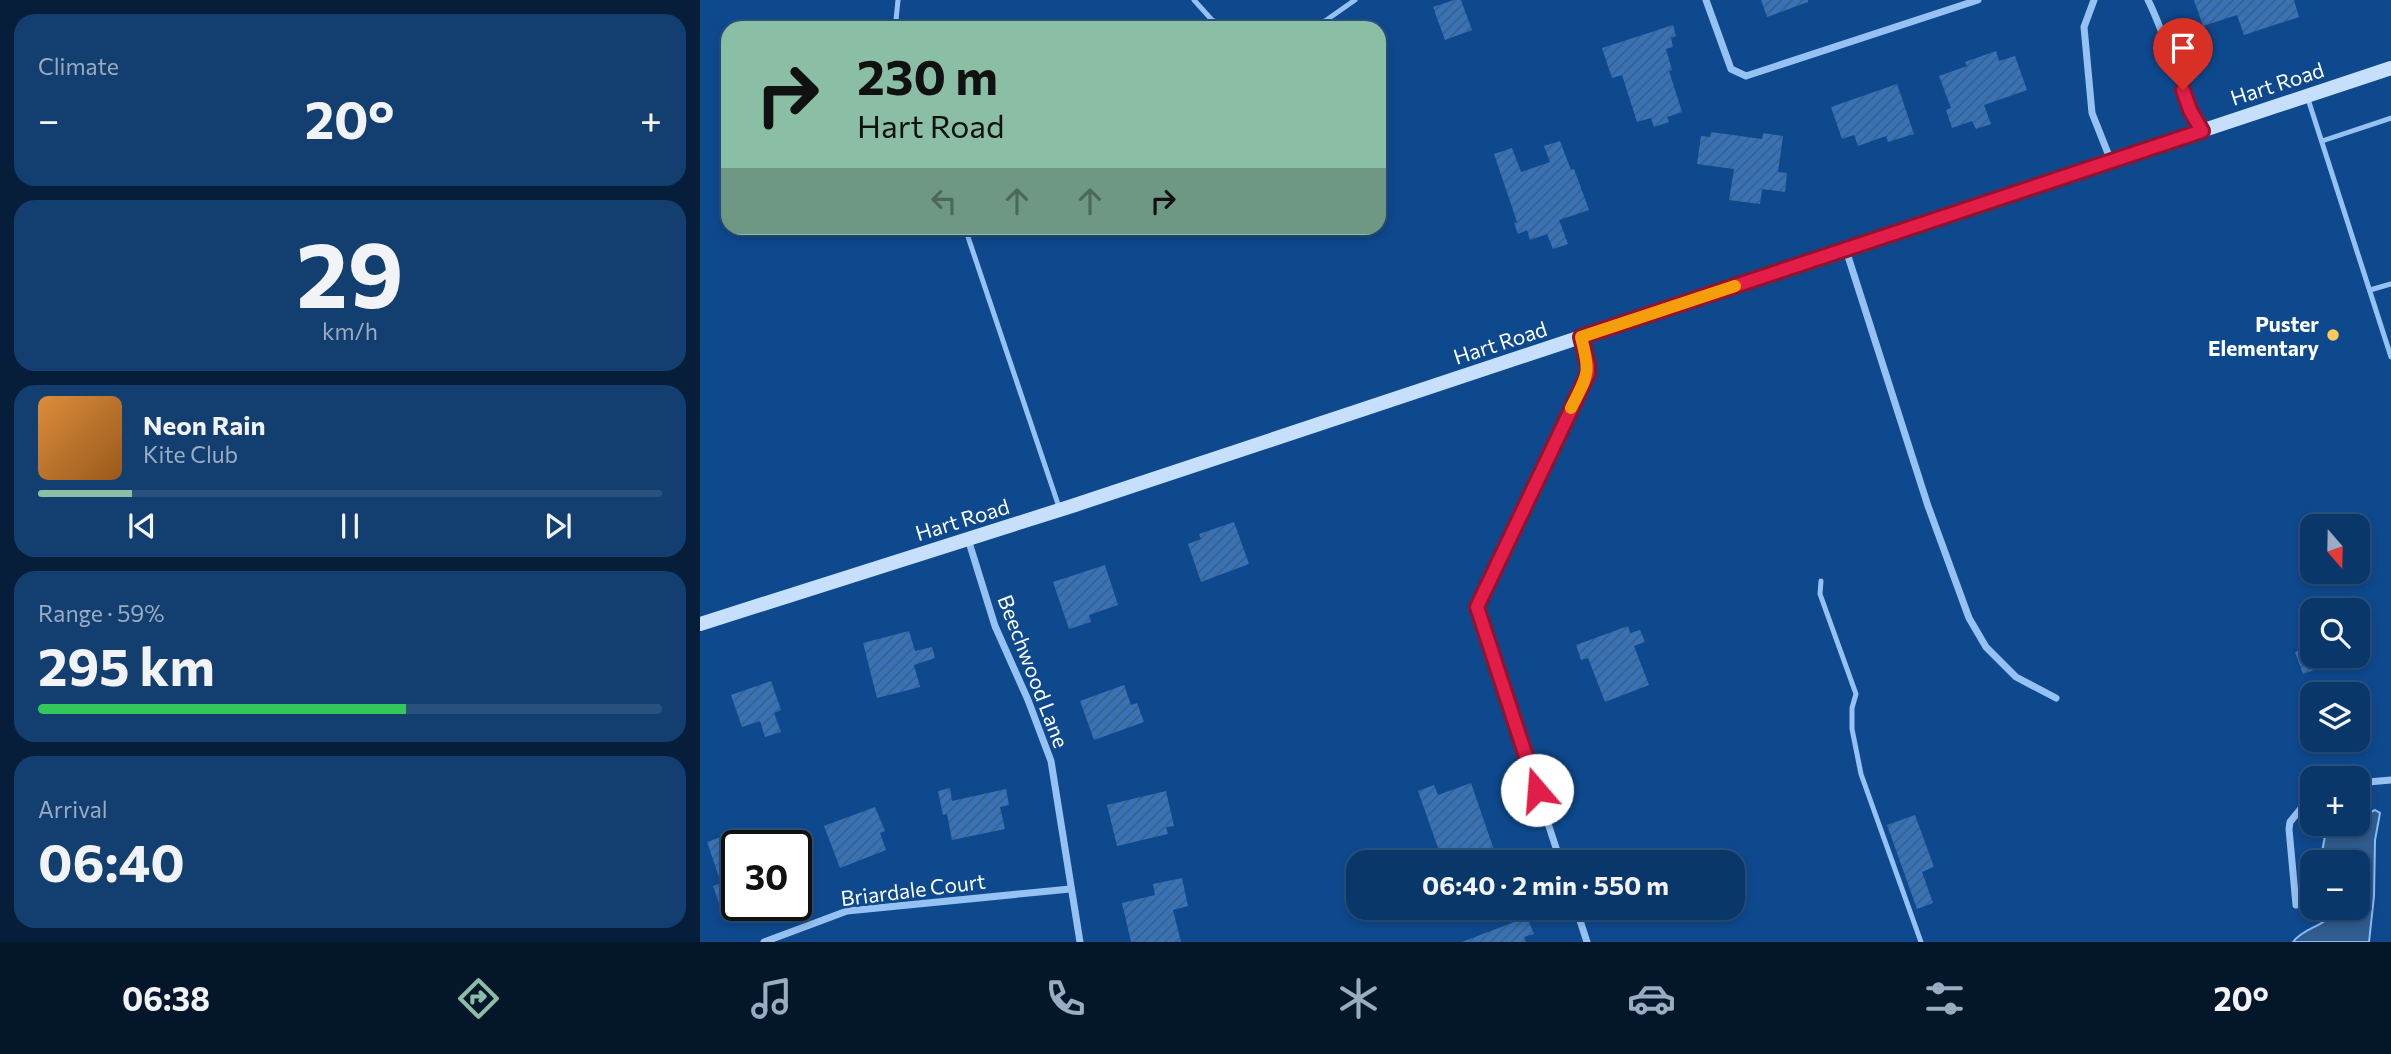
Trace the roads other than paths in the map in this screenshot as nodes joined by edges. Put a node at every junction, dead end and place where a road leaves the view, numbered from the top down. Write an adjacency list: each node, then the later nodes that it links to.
1 (898, 0): 8 (lane)
2 (1195, 0): 9 (lane)
3 (1356, 0): 10 (lane)
4 (1706, 0): 5 (street)
5 (1978, 0)
6 (2094, 0): 16 (street)
7 (2148, 0): 14 (street)
8 (896, 21)
9 (1214, 21)
10 (1325, 21)
11 (2391, 68): 12 (street, Hart Road)
12 (2307, 96): 14 (street, Hart Road); 15 (lane)
13 (2391, 118): 15 (lane)
14 (2202, 131): 16 (street, Hart Road)
15 (2322, 141): 20 (lane)
16 (2111, 161): 18 (street, Hart Road)
17 (967, 235): 23 (lane)
18 (1846, 249): 21 (street, Hart Road); 27 (street)
19 (2391, 284): 20 (lane)
20 (2370, 290): 22 (lane)
21 (1581, 337): 23 (street, Hart Road); 31 (street)
22 (2391, 357)
23 (1060, 510): 24 (street, Hart Road)
24 (968, 539): 26 (street, Hart Road); 32 (street, Beechwood Lane)
25 (1821, 582): 38 (lane)
26 (700, 624)
27 (2056, 698)
28 (2391, 780): 29 (street)
29 (2370, 782)
30 (2300, 810): 33 (street)
31 (1557, 850)
32 (1070, 890): 35 (street, Briardale Court); 36 (street, Beechwood Lane)
33 (2296, 905)
34 (1580, 920): 37 (street)
35 (764, 942)
36 (1080, 942)
37 (1587, 942)
38 (1922, 942)

